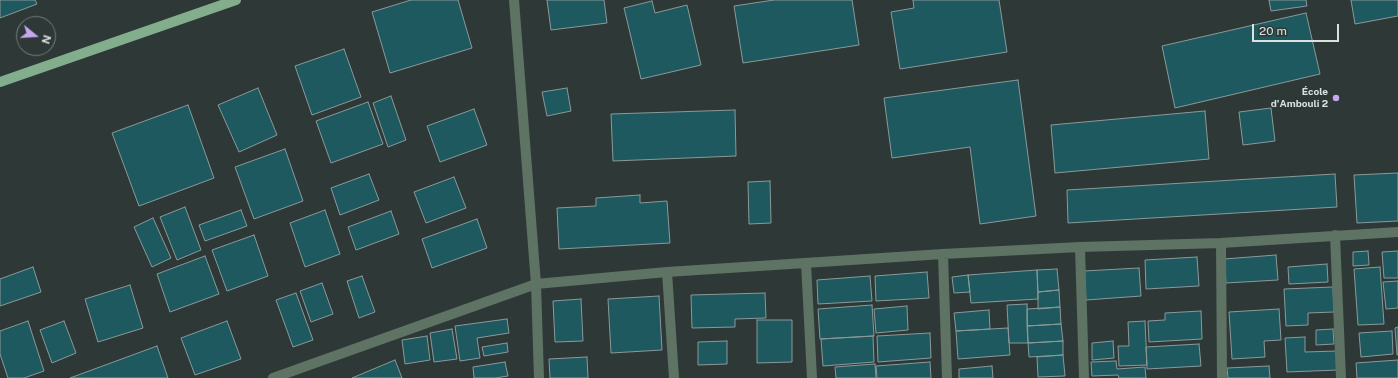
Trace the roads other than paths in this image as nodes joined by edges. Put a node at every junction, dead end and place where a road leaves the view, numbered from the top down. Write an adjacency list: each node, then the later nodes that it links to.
1 (236, 0): 3 (main road)
2 (514, 0): 11 (street)
3 (0, 82)
4 (1398, 232): 5 (street)
5 (1335, 235): 6 (street); 19 (street)
6 (1221, 243): 7 (street); 18 (street)
7 (1080, 247): 8 (street); 17 (street)
8 (943, 254): 9 (street); 16 (street)
9 (806, 263): 10 (street); 15 (street)
10 (667, 272): 11 (street); 14 (street)
11 (536, 284): 12 (street); 13 (street)
12 (273, 378)
13 (539, 378)
14 (674, 378)
15 (812, 378)
16 (947, 378)
17 (1084, 378)
18 (1222, 378)
19 (1341, 378)

